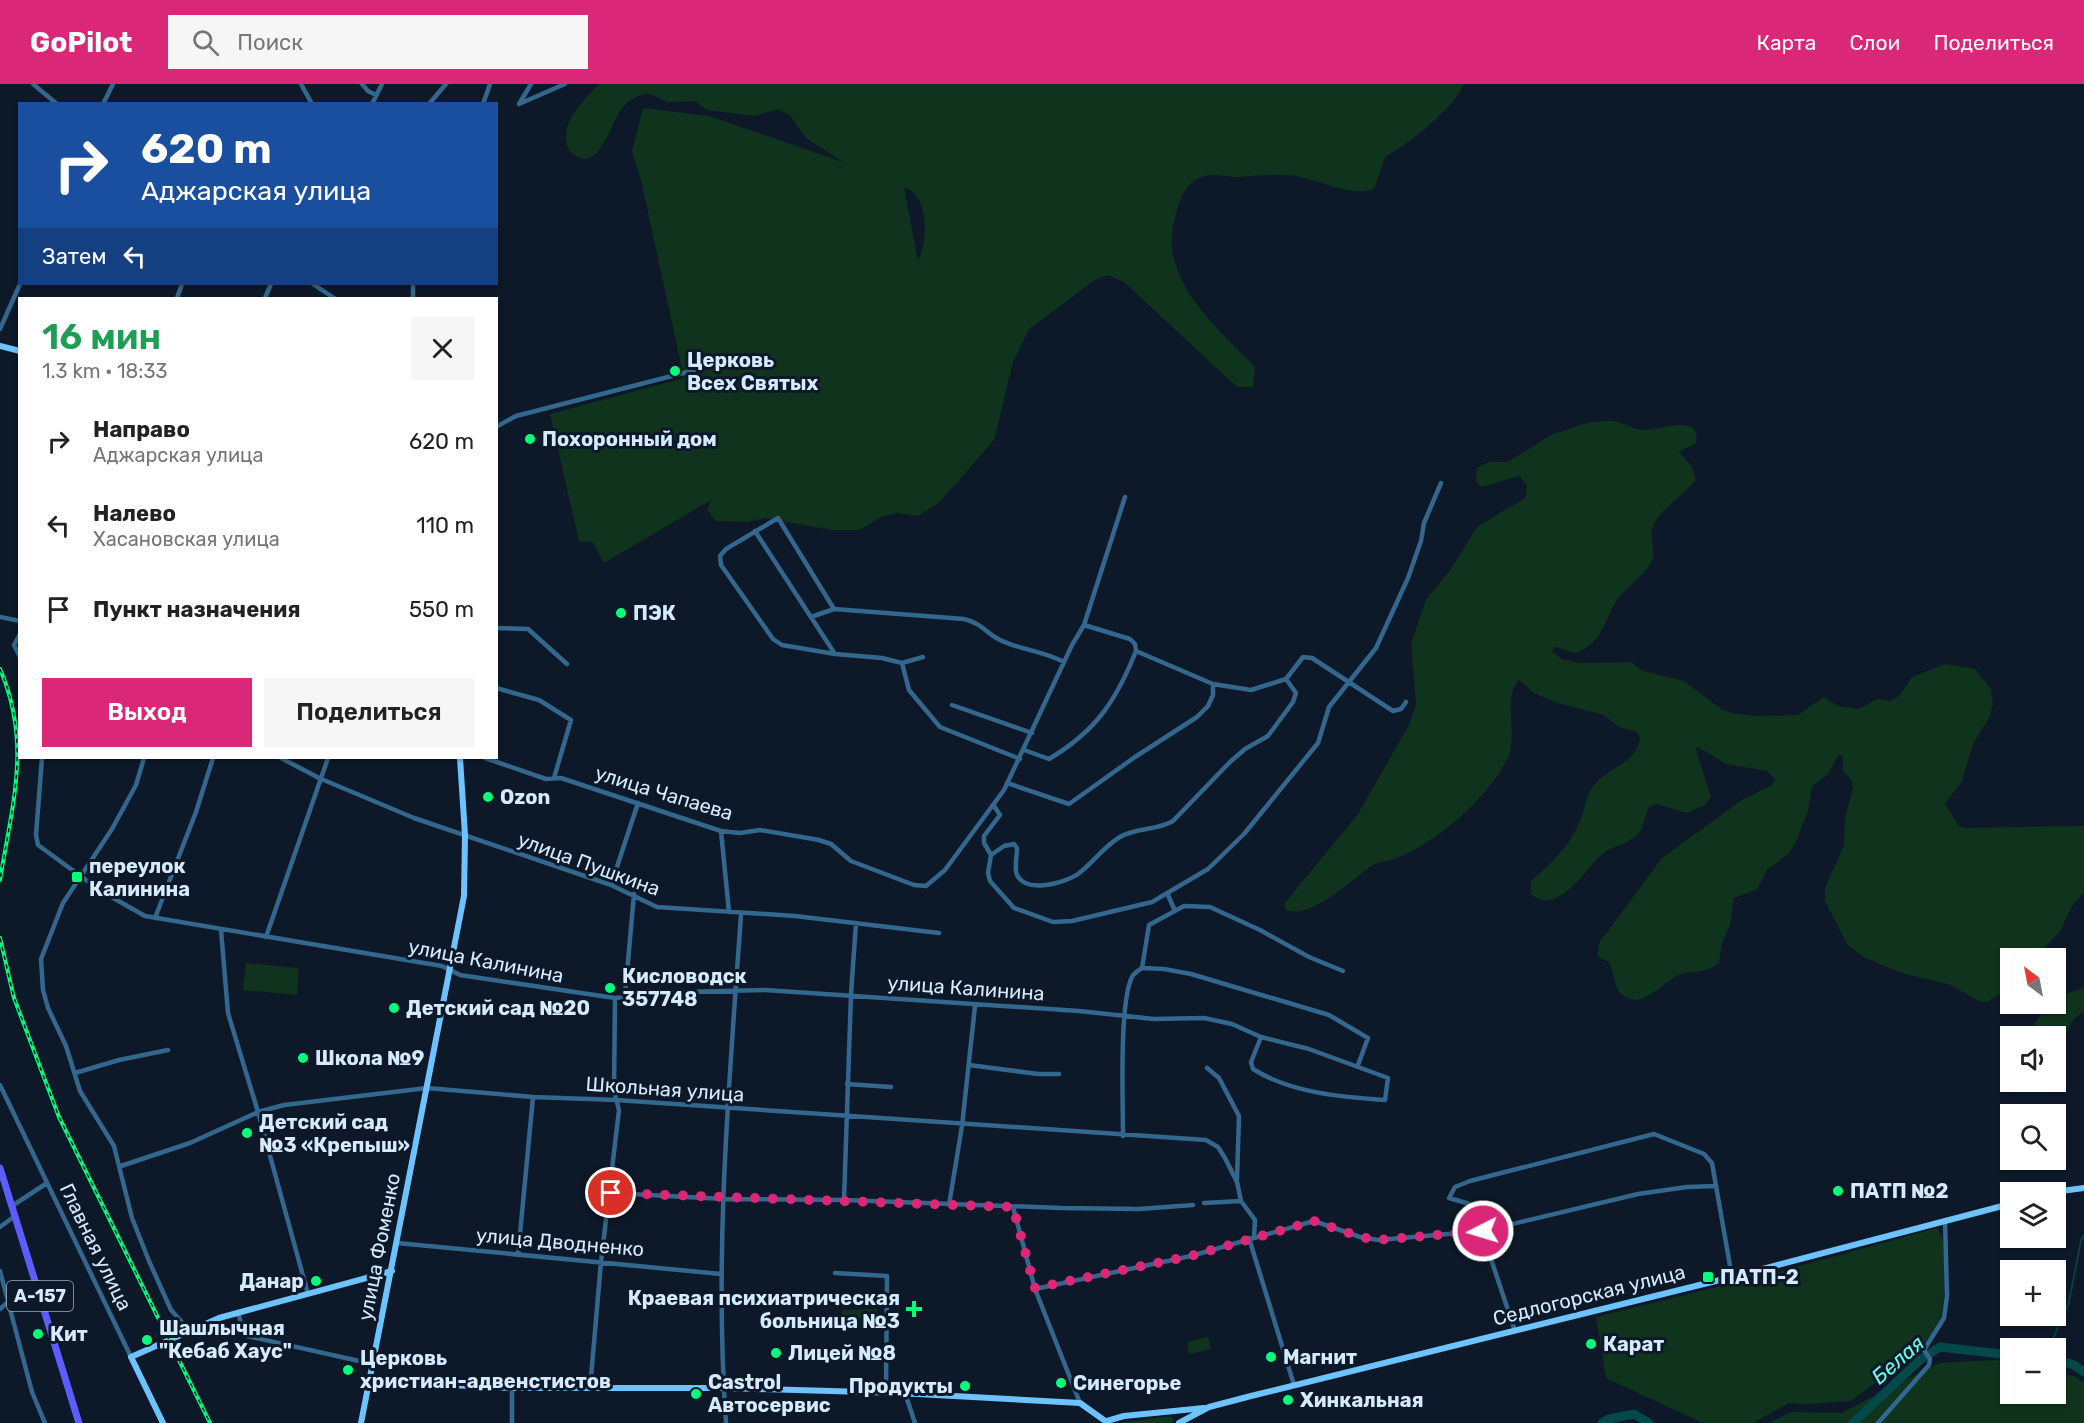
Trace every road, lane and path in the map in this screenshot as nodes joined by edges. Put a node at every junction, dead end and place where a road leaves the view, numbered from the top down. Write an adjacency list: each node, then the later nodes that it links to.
1 (33, 84): 11 (street)
2 (113, 84): 12 (street)
3 (301, 84): 13 (street)
4 (362, 84): 10 (street)
5 (382, 84): 10 (street)
6 (446, 84): 15 (street)
7 (490, 84): 16 (street)
8 (531, 84): 9 (street)
9 (566, 84)
10 (376, 95): 14 (street)
11 (55, 102)
12 (104, 102)
13 (311, 102)
14 (373, 102)
15 (431, 102)
16 (484, 102)
17 (20, 285): 20 (street)
18 (314, 285): 19 (street)
19 (332, 297)
20 (0, 328)
21 (0, 346): 22 (main road)
22 (18, 350)
23 (703, 368): 24 (street)
24 (498, 426)
25 (1440, 483): 43 (street)
26 (1125, 498): 32 (street, улица Чапаева)
27 (755, 531): 28 (street); 30 (street); 37 (street)
28 (834, 609): 30 (street); 39 (street)
29 (0, 617): 31 (street)
30 (811, 617): 37 (street)
31 (18, 621)
32 (1084, 625): 35 (street); 39 (street, улица Чапаева)
33 (498, 628): 41 (street)
34 (18, 638): 36 (street)
35 (1136, 651): 44 (street); 49 (street)
36 (18, 653)
37 (835, 654): 40 (street)
38 (923, 657): 40 (street)
39 (1064, 662): 48 (street, улица Чапаева)
40 (902, 663): 57 (street)
41 (567, 664)
42 (1286, 679): 43 (street); 44 (street); 65 (street)
43 (1349, 682): 46 (street); 69 (street)
44 (1213, 684): 60 (street)
45 (498, 689): 59 (street)
46 (1406, 702)
47 (952, 705): 48 (street)
48 (1032, 733): 49 (street, улица Чапаева)
49 (1024, 750): 57 (street, улица Чапаева)
50 (42, 759): 66 (street, улица Калинина)
51 (144, 759): 66 (street)
52 (213, 759): 73 (street)
53 (283, 759): 58 (street, улица Пушкина)
54 (328, 759): 58 (street)
55 (460, 759): 64 (main road, улица Фоменко)
56 (488, 759): 59 (street, улица Чапаева)
57 (1020, 759): 60 (street, улица Чапаева)
58 (319, 778): 64 (street, улица Пушкина); 77 (street)
59 (554, 778): 61 (street, улица Чапаева)
60 (1007, 783): 62 (street, улица Чапаева)
61 (638, 803): 63 (street, улица Чапаева); 67 (street)
62 (994, 806): 63 (street, улица Чапаева); 65 (street)
63 (722, 831): 71 (street)
64 (465, 836): 67 (street, улица Пушкина); 80 (main road, улица Фоменко)
65 (991, 855): 69 (street)
66 (82, 877): 73 (street, улица Калинина); 92 (street)
67 (611, 885): 68 (street, улица Пушкина)
68 (634, 894): 71 (street, улица Пушкина); 83 (street)
69 (1168, 895): 70 (street)
70 (1175, 911): 78 (street); 79 (street)
71 (729, 912): 72 (street, улица Пушкина)
72 (741, 915): 74 (street, улица Пушкина); 81 (street)
73 (155, 918): 75 (street, улица Калинина)
74 (856, 923): 76 (street, улица Пушкина); 82 (street)
75 (222, 930): 77 (street, улица Калинина); 101 (street)
76 (939, 933)
77 (266, 937): 80 (street, улица Калинина)
78 (1142, 968): 86 (street); 90 (street)
79 (1343, 970)
80 (451, 971): 84 (street, улица Калинина); 97 (main road, улица Фоменко)
81 (736, 990): 82 (street, улица Калинина); 83 (street, улица Калинина); 100 (street)
82 (851, 994): 85 (street, улица Калинина); 94 (street)
83 (625, 995): 84 (street, улица Калинина)
84 (615, 998): 99 (street)
85 (975, 1006): 86 (street, улица Калинина); 89 (street)
86 (1125, 1016): 87 (street, улица Калинина); 104 (street)
87 (1261, 1037): 90 (street, улица Калинина); 90 (street, улица Калинина)
88 (168, 1050): 92 (street)
89 (969, 1065): 93 (street); 103 (street)
90 (1358, 1065)
91 (1207, 1068): 107 (street)
92 (75, 1073): 105 (street)
93 (1059, 1074)
94 (847, 1084): 96 (street); 102 (street)
95 (0, 1085): 108 (street, Главная улица)
96 (891, 1087)
97 (427, 1088): 98 (street, Школьная улица); 101 (street, Школьная улица); 127 (main road, улица Фоменко)
98 (533, 1097): 99 (street, Школьная улица); 128 (street)
99 (616, 1100): 100 (street, Школьная улица); 112 (street)
100 (728, 1108): 102 (street, Школьная улица); 113 (street)
101 (258, 1112): 105 (street, Школьная улица); 136 (street)
102 (845, 1117): 103 (street, Школьная улица); 114 (street)
103 (962, 1126): 104 (street, Школьная улица); 117 (street)
104 (1123, 1136): 107 (street, Школьная улица)
105 (121, 1166): 140 (street)
106 (0, 1168): 118 (main road, А-157)
107 (1237, 1182): 115 (street)
108 (47, 1183): 118 (street); 143 (street, Главная улица)
109 (1716, 1186): 125 (street); 125 (street); 134 (street)
110 (2082, 1188): 111 (main road)
111 (2066, 1190)
112 (611, 1193): 113 (street); 129 (street)
113 (724, 1199): 114 (street); 132 (street)
114 (844, 1200): 117 (street)
115 (1241, 1201): 116 (street); 126 (street)
116 (1204, 1203)
117 (949, 1205): 120 (street)
118 (12, 1206): 122 (main road, А-157)
119 (1193, 1206): 120 (street)
120 (1013, 1207): 135 (street)
121 (2000, 1207): 123 (main road, Седлогорская улица)
122 (15, 1216): 124 (street); 155 (main road, А-157)
123 (1945, 1221): 134 (main road, Седлогорская улица); 162 (street)
124 (0, 1227)
125 (1483, 1231): 126 (street); 141 (street)
126 (1251, 1238): 135 (street); 145 (street)
127 (397, 1244): 128 (street, улица Дводненко); 131 (main road, улица Фоменко)
128 (518, 1255): 129 (street, улица Дводненко)
129 (601, 1262): 132 (street, улица Дводненко); 148 (street)
130 (0, 1270): 137 (street)
131 (392, 1271): 136 (main road); 142 (main road, улица Фоменко)
132 (721, 1274): 147 (street)
133 (835, 1274): 149 (street)
134 (1732, 1276): 141 (main road, Седлогорская улица)
135 (1035, 1288): 151 (street)
136 (308, 1294): 139 (main road)
137 (9, 1301): 138 (street); 154 (street)
138 (0, 1309)
139 (238, 1312): 140 (main road); 142 (street)
140 (189, 1330): 143 (main road)
141 (1515, 1331): 145 (main road, Седлогорская улица)
142 (374, 1355): 144 (main road, улица Фоменко)
143 (131, 1356): 156 (main road, Главная улица)
144 (370, 1381): 146 (main road); 157 (main road, улица Фоменко)
145 (1294, 1385): 152 (main road, Седлогорская улица)
146 (512, 1388): 148 (main road); 158 (street)
147 (723, 1388): 148 (main road); 149 (main road); 159 (street)
148 (590, 1389)
149 (886, 1392): 150 (main road)
150 (905, 1393): 151 (main road); 160 (street)
151 (1080, 1403): 153 (main road)
152 (1209, 1407): 153 (main road); 161 (main road, Седлогорская улица)
153 (1108, 1422)
154 (45, 1423)
155 (79, 1423)
156 (163, 1423)
157 (361, 1423)
158 (512, 1423)
159 (726, 1423)
160 (915, 1423)
161 (1179, 1423)
162 (1878, 1423)

